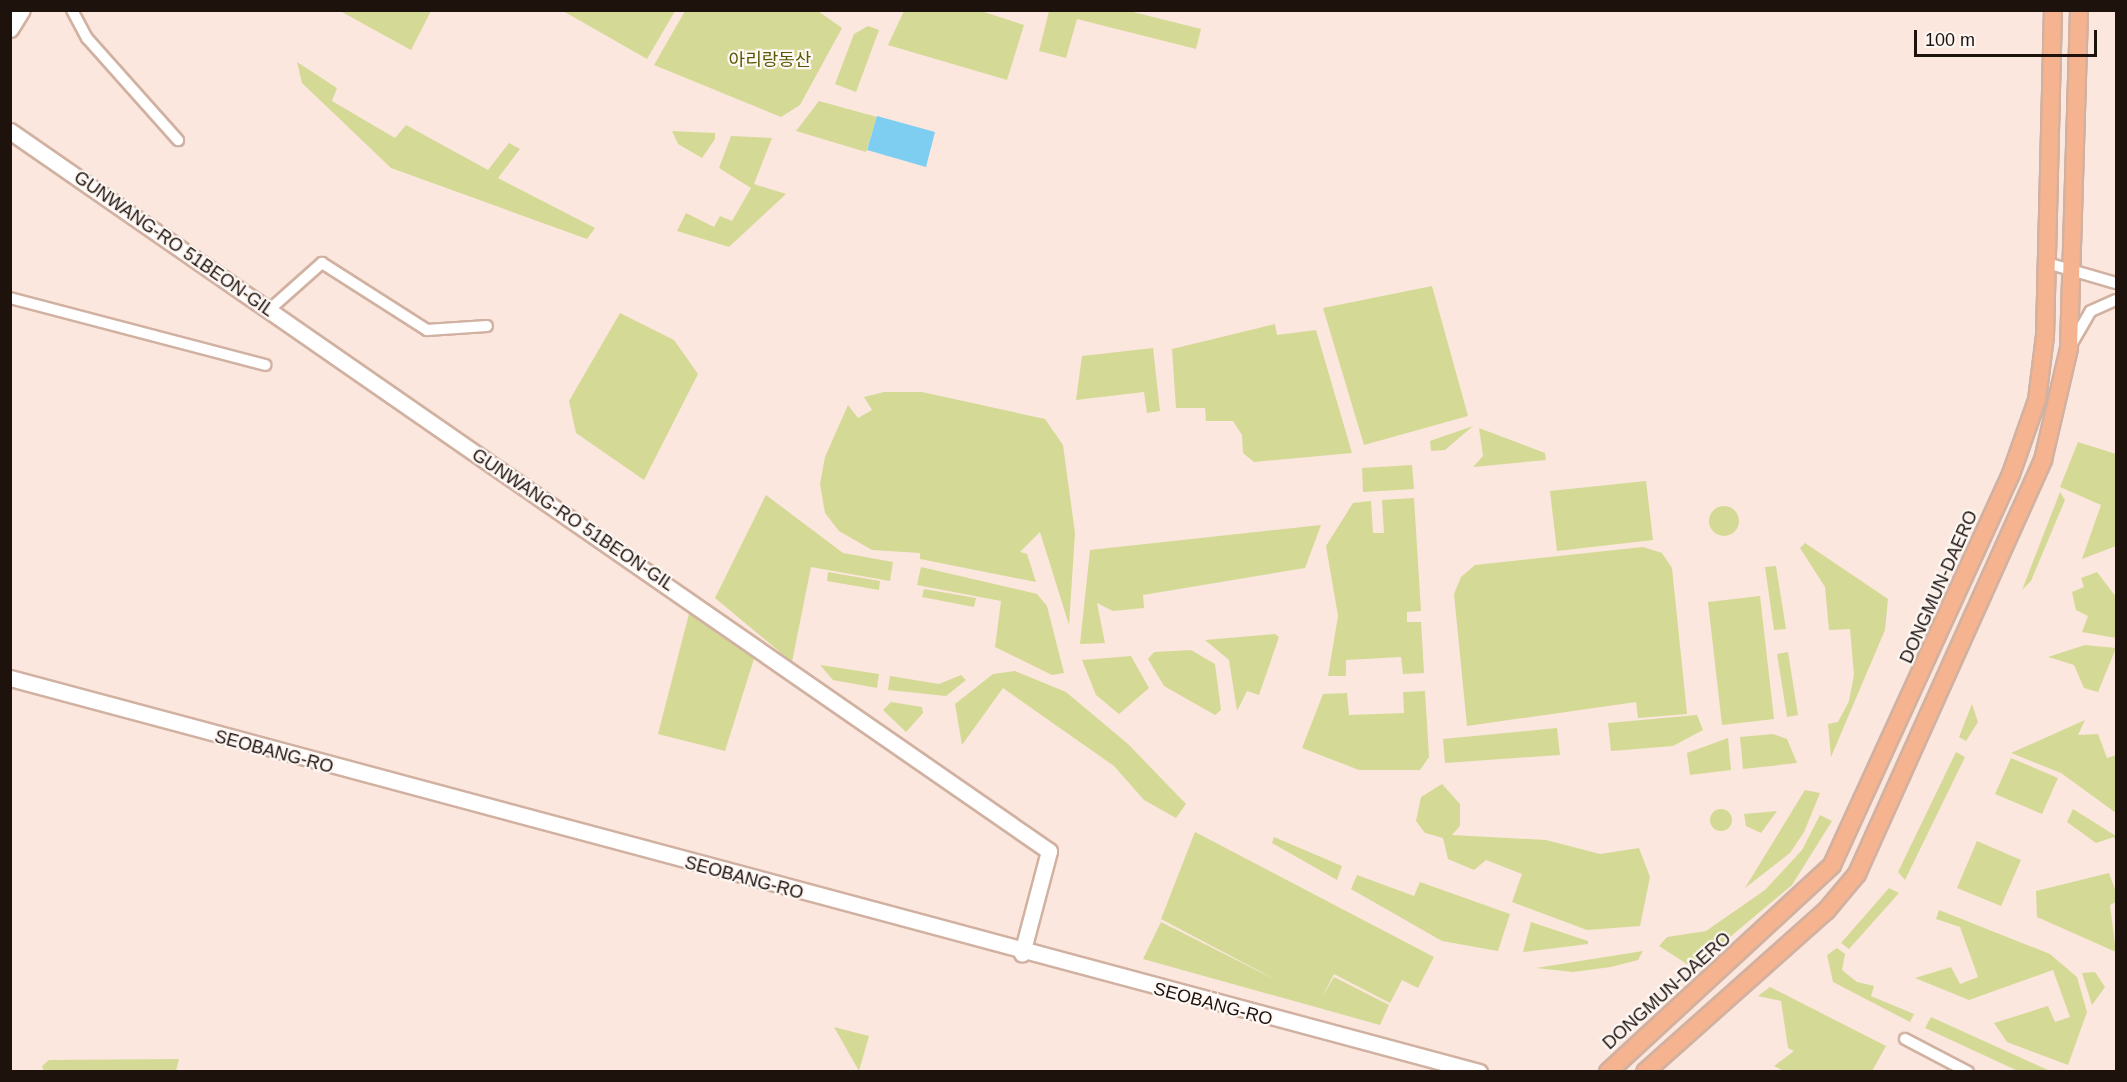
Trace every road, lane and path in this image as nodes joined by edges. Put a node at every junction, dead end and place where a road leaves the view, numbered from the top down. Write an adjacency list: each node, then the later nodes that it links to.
1 (22, 10): 5 (main road)
2 (72, 10): 7 (street)
3 (2053, 10): 8 (main road, DONGMUN-DAERO)
4 (2079, 10): 9 (main road)
5 (10, 29)
6 (10, 131): 13 (main road, GUNWANG-RO 51BEON-GIL)
7 (178, 140)
8 (2047, 263): 9 (street); 21 (main road, DONGMUN-DAERO)
9 (2071, 269): 10 (street); 15 (main road)
10 (2116, 282)
11 (10, 298): 16 (street)
12 (2116, 300): 15 (street)
13 (269, 310): 14 (street); 18 (main road, GUNWANG-RO 51BEON-GIL)
14 (487, 326)
15 (2069, 348): 22 (main road)
16 (265, 365)
17 (10, 678): 18 (main road, SEOBANG-RO)
18 (1022, 953): 20 (main road, SEOBANG-RO)
19 (1905, 1039): 23 (street)
20 (1479, 1071)
21 (1608, 1071)
22 (1645, 1071)
23 (1968, 1071)

